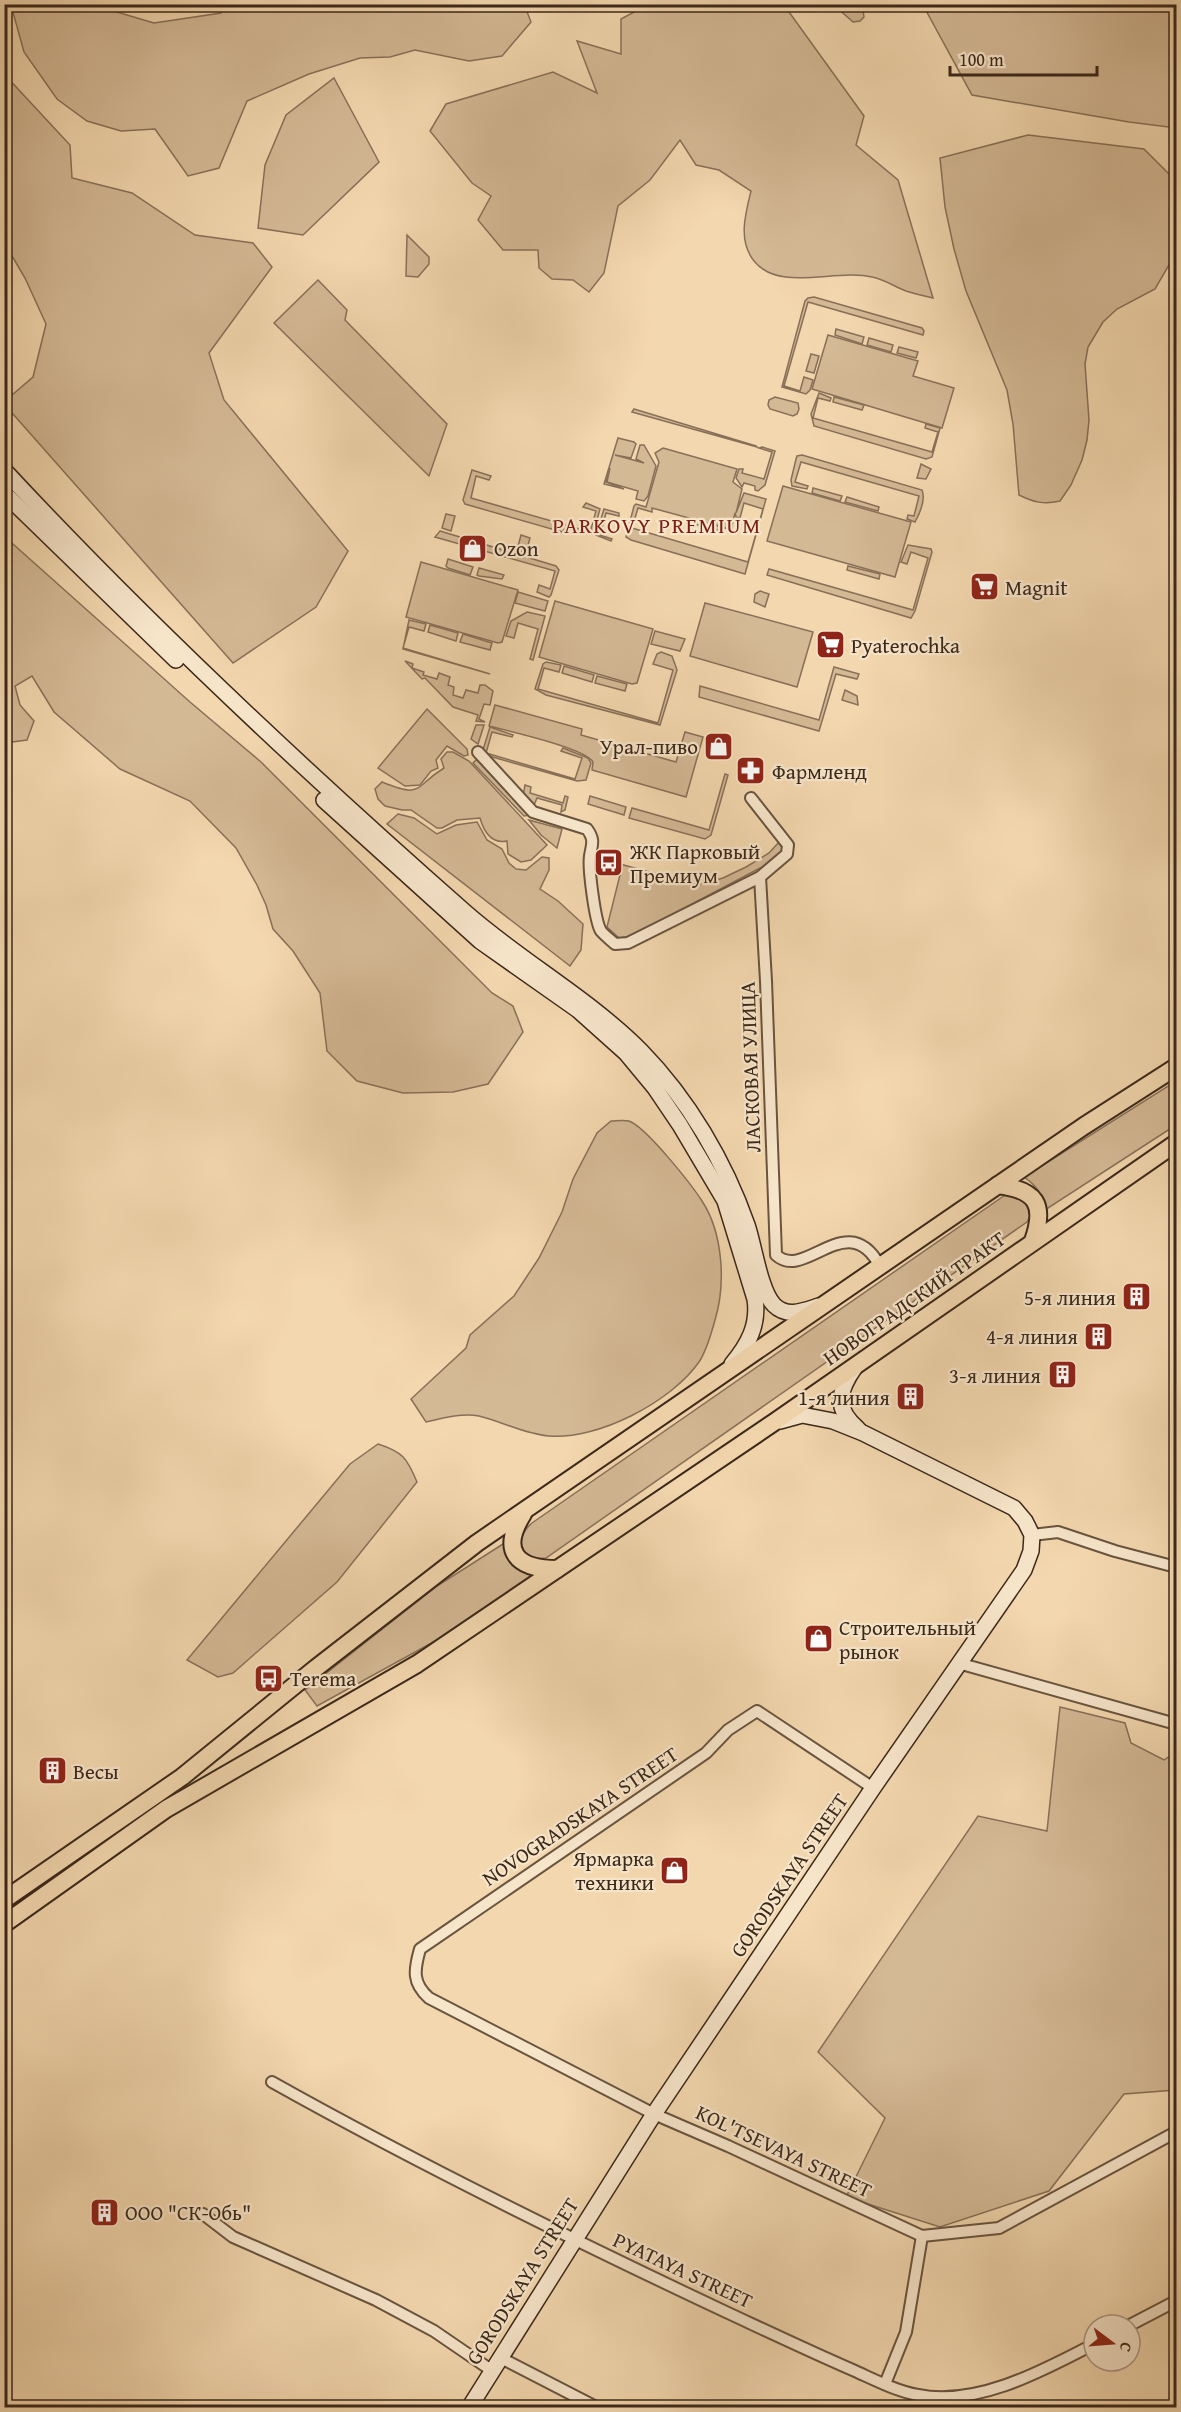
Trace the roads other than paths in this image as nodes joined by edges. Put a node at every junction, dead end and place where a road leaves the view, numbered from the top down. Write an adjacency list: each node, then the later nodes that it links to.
1 (4, 470): 11 (main road)
2 (4, 493): 13 (main road)
3 (478, 752): 5 (street)
4 (751, 798): 5 (street)
5 (760, 877): 10 (street, ЛАСКОВАЯ УЛИЦА)
6 (1176, 1067): 8 (main road)
7 (1176, 1143): 9 (main road, НОВОГРАДСКИЙ ТРАКТ)
8 (998, 1185): 9 (main road); 10 (main road)
9 (1034, 1241): 12 (main road, НОВОГРАДСКИЙ ТРАКТ)
10 (880, 1266): 11 (main road)
11 (819, 1306): 13 (main road)
12 (856, 1366): 14 (main road, НОВОГРАДСКИЙ ТРАКТ); 15 (main road)
13 (729, 1369): 16 (main road)
14 (773, 1423): 15 (main road); 19 (main road, НОВОГРАДСКИЙ ТРАКТ)
15 (863, 1433): 17 (main road)
16 (525, 1510): 19 (main road); 23 (main road)
17 (1032, 1535): 18 (street); 20 (main road, GORODSKAYA STREET)
18 (1176, 1567)
19 (557, 1569): 24 (main road, НОВОГРАДСКИЙ ТРАКТ)
20 (958, 1663): 21 (street); 22 (main road, GORODSKAYA STREET)
21 (1176, 1724)
22 (873, 1788): 25 (street, NOVOGRADSKAYA STREET); 27 (main road, GORODSKAYA STREET)
23 (4, 1899)
24 (4, 1924)
25 (420, 1949): 27 (street, KOL'TSEVAYA STREET)
26 (272, 2082): 31 (street, PYATAYA STREET)
27 (654, 2114): 30 (street, KOL'TSEVAYA STREET); 31 (main road, GORODSKAYA STREET)
28 (1176, 2132): 30 (street)
29 (203, 2214): 35 (street)
30 (922, 2236): 36 (street)
31 (573, 2240): 35 (main road, GORODSKAYA STREET); 36 (street, PYATAYA STREET)
32 (1176, 2301): 33 (street)
33 (1142, 2319)
34 (1082, 2350): 36 (street, PYATAYA STREET)
35 (495, 2363): 37 (main road, GORODSKAYA STREET); 38 (street)
36 (885, 2384)
37 (469, 2408)
38 (598, 2408)

